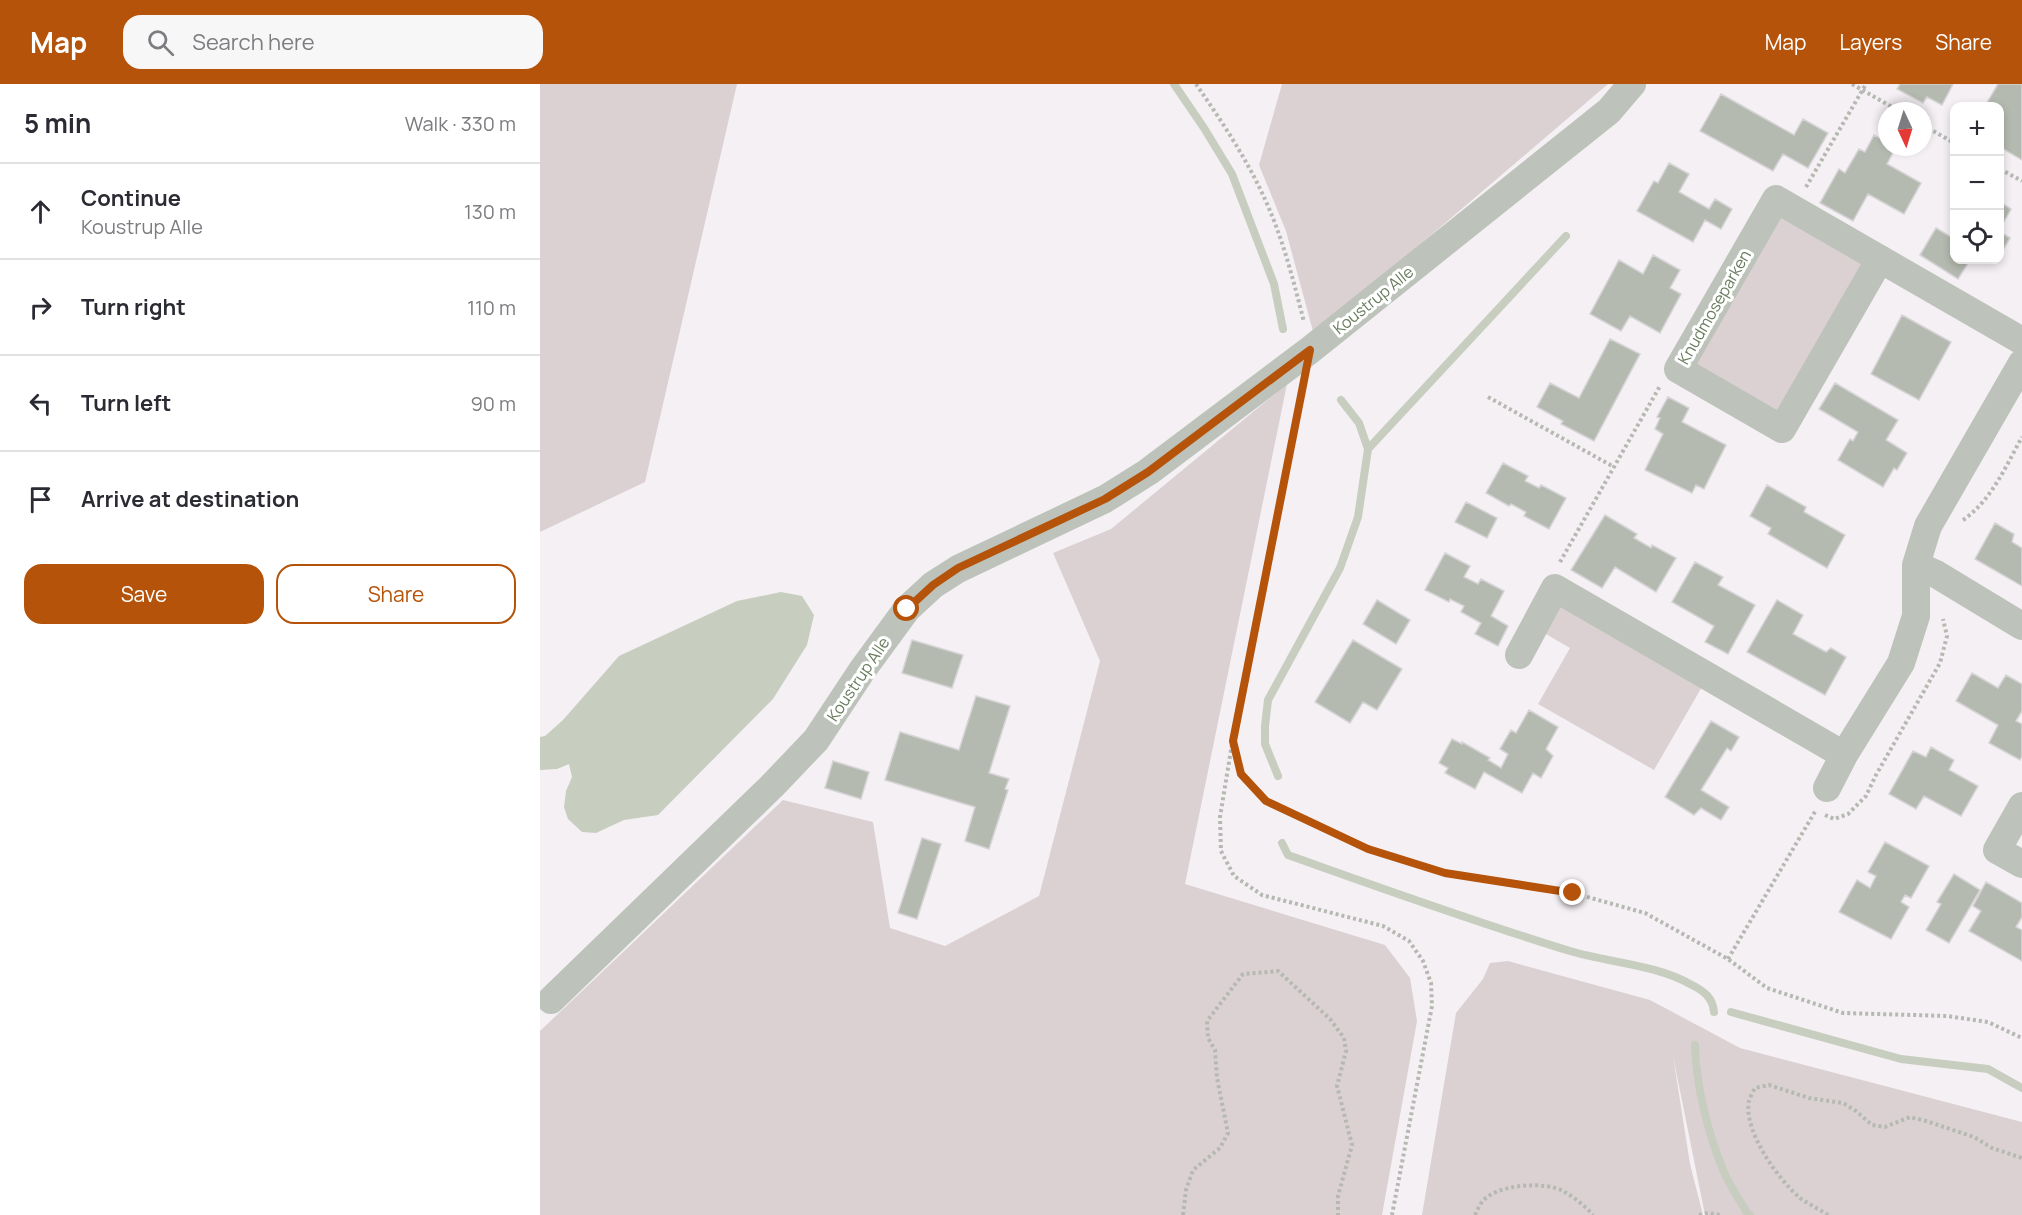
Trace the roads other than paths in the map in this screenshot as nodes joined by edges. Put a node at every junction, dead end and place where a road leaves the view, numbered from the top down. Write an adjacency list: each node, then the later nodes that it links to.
1 (1632, 84): 12 (street, Koustrup Alle)
2 (1880, 260): 2 (street, Knudmoseparken); 3 (street)
3 (2022, 341)
4 (2022, 363): 5 (street)
5 (1916, 565): 6 (street); 8 (street)
6 (2022, 626)
7 (1519, 655): 8 (street)
8 (1844, 755): 9 (street)
9 (1827, 788)
10 (2022, 806): 11 (street)
11 (2022, 864)
12 (550, 1000)

